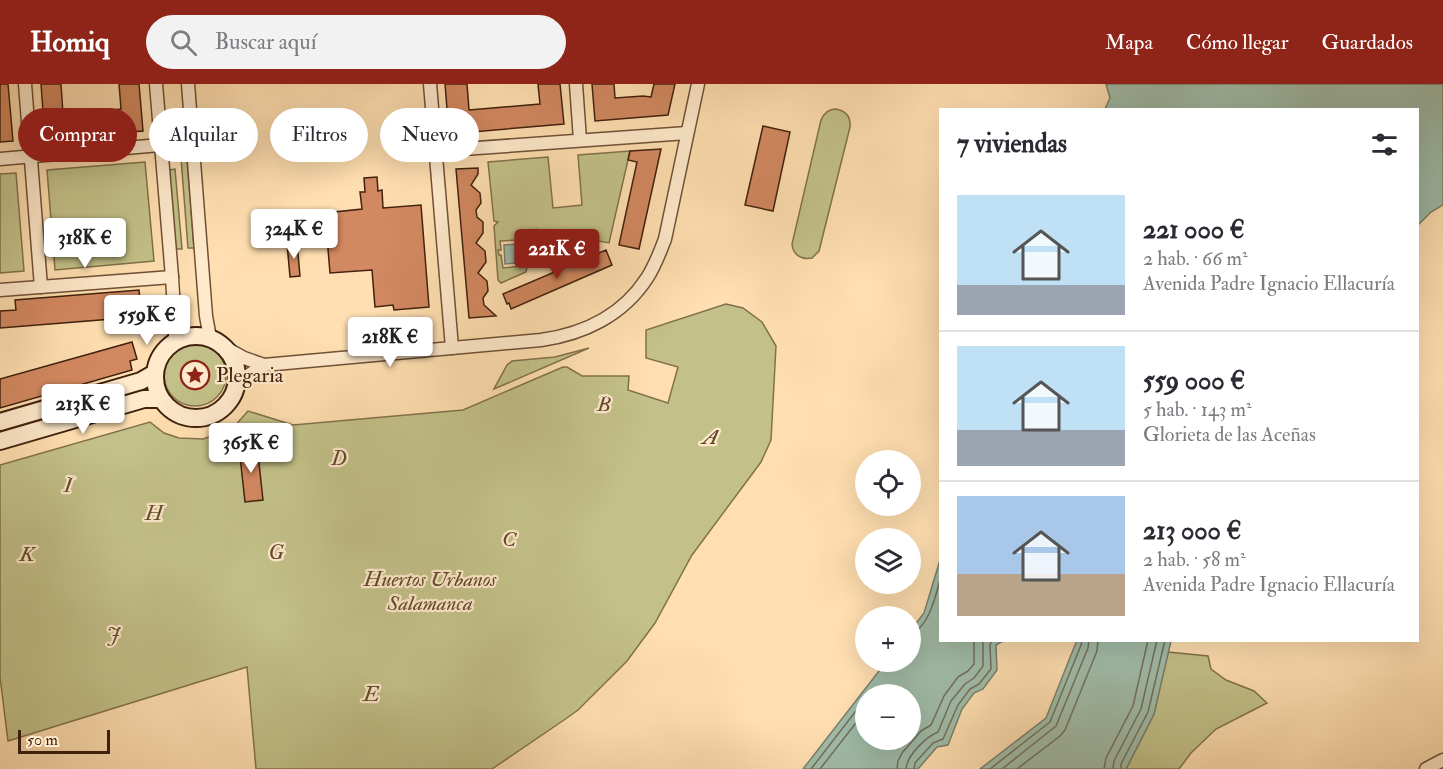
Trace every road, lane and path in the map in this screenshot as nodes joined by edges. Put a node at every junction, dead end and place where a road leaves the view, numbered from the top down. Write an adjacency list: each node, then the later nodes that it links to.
1 (25, 84): 7 (street)
2 (156, 84): 8 (street)
3 (188, 84): 21 (street)
4 (430, 84): 9 (street)
5 (576, 84): 11 (street)
6 (698, 84): 10 (street)
7 (27, 108)
8 (158, 108)
9 (432, 108)
10 (687, 133): 11 (street); 24 (street)
11 (580, 140): 12 (street)
12 (479, 148)
13 (18, 158): 14 (street)
14 (0, 159)
15 (31, 162): 19 (street)
16 (162, 162): 18 (street)
17 (436, 162): 24 (street)
18 (172, 277): 19 (street); 22 (street)
19 (42, 287): 20 (street)
20 (0, 290)
21 (210, 338): 22 (main road); 23 (main road)
22 (175, 341): 26 (main road)
23 (226, 348): 25 (street); 27 (main road)
24 (452, 348): 25 (street)
25 (264, 365): 27 (street)
26 (155, 373): 28 (main road); 29 (main road)
27 (238, 382): 28 (main road)
28 (160, 399): 30 (main road)
29 (0, 422)
30 (0, 441)
31 (1443, 760): 32 (street)
32 (1426, 769)

